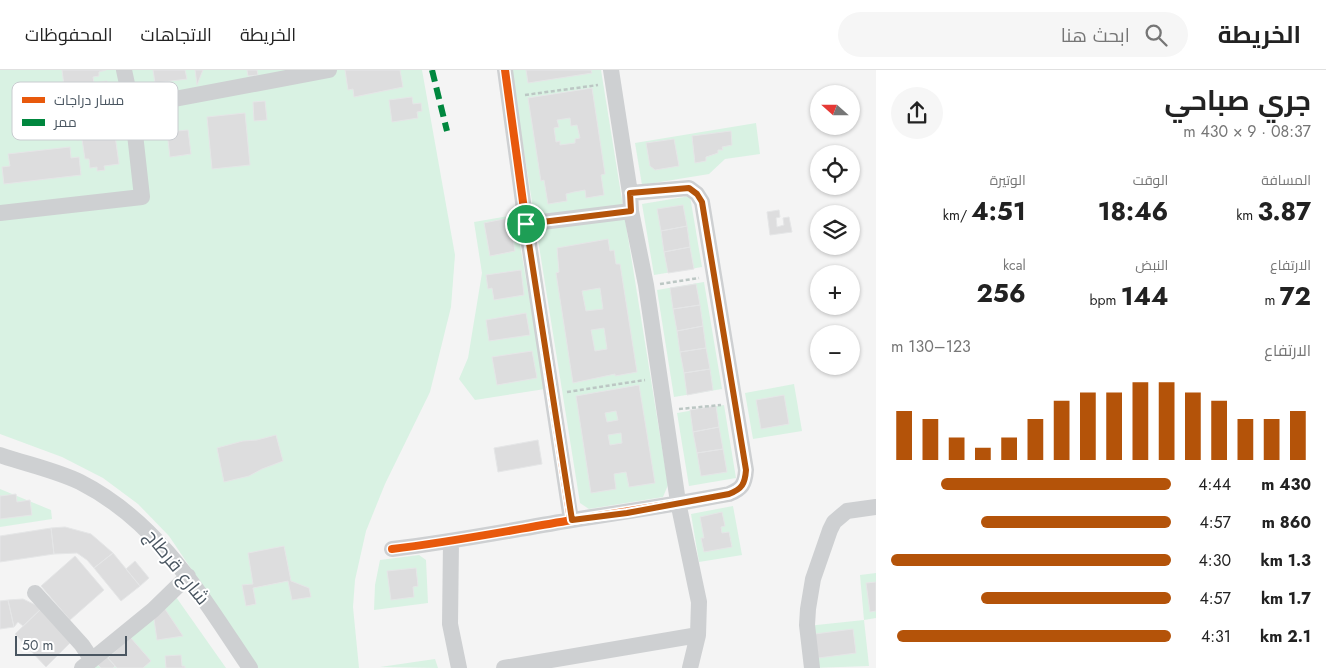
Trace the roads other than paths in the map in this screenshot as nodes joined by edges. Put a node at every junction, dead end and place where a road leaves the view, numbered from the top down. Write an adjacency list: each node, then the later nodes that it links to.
1 (329, 70): 4 (street)
2 (504, 70): 9 (street)
3 (612, 76): 6 (street)
4 (178, 99)
5 (136, 140): 8 (street)
6 (630, 193): 7 (street); 11 (street)
7 (631, 211): 9 (street); 11 (street)
8 (0, 212)
9 (526, 224): 13 (street)
10 (0, 455): 16 (street, شارع قرطاج)
11 (678, 502): 13 (street); 18 (street)
12 (876, 506): 24 (street)
13 (572, 520): 14 (street)
14 (451, 542): 15 (street); 21 (street)
15 (392, 549)
16 (188, 576): 19 (street); 20 (street, شارع قرطاج)
17 (35, 592): 19 (street)
18 (698, 636): 22 (street); 23 (street)
19 (87, 664)
20 (250, 668)
21 (458, 668)
22 (504, 668)
23 (690, 668)
24 (812, 668)

